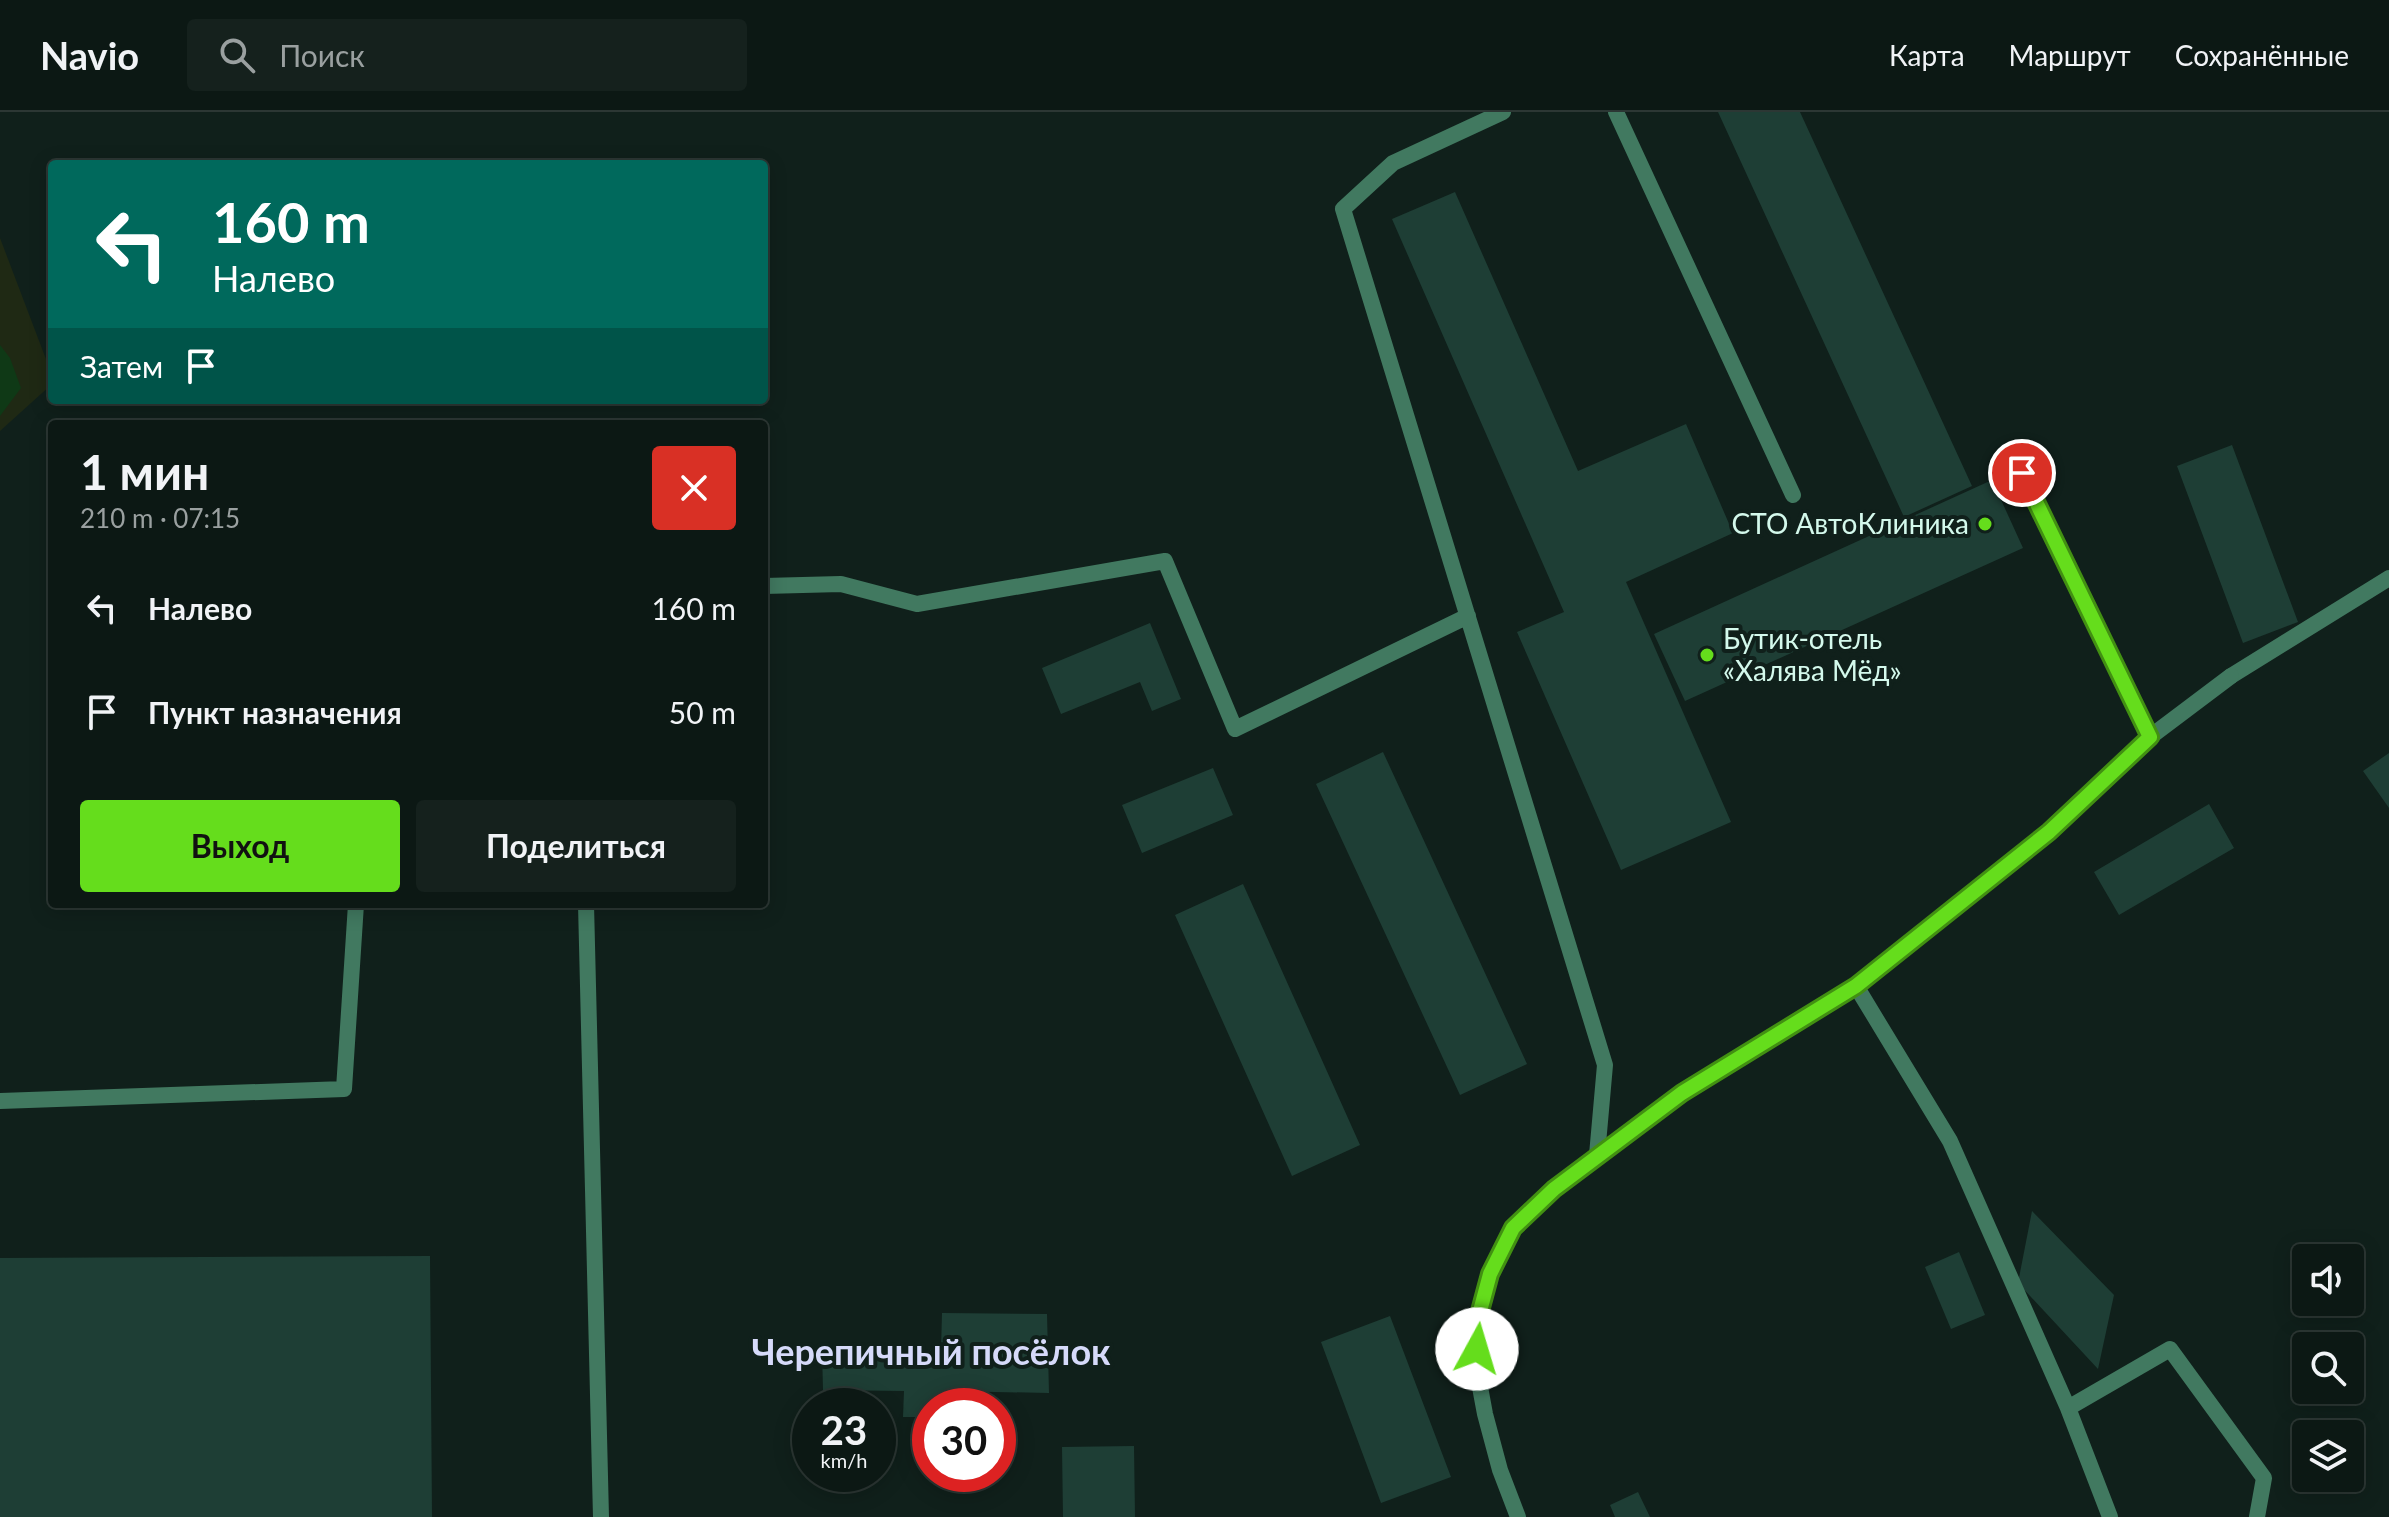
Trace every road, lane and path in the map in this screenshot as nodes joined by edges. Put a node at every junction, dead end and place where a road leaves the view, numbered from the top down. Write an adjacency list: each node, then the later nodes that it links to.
1 (1503, 112): 7 (street)
2 (1616, 112): 4 (street)
3 (2022, 473): 8 (street)
4 (1793, 495)
5 (2389, 578): 8 (street)
6 (768, 586): 7 (street)
7 (1468, 616): 13 (street)
8 (2150, 737): 11 (street)
9 (356, 908): 12 (street)
10 (586, 908): 15 (street)
11 (1856, 986): 13 (street); 14 (street)
12 (0, 1101)
13 (1597, 1155): 16 (street)
14 (2068, 1408): 17 (street); 18 (street)
15 (601, 1517)
16 (1518, 1517)
17 (2110, 1517)
18 (2257, 1517)

